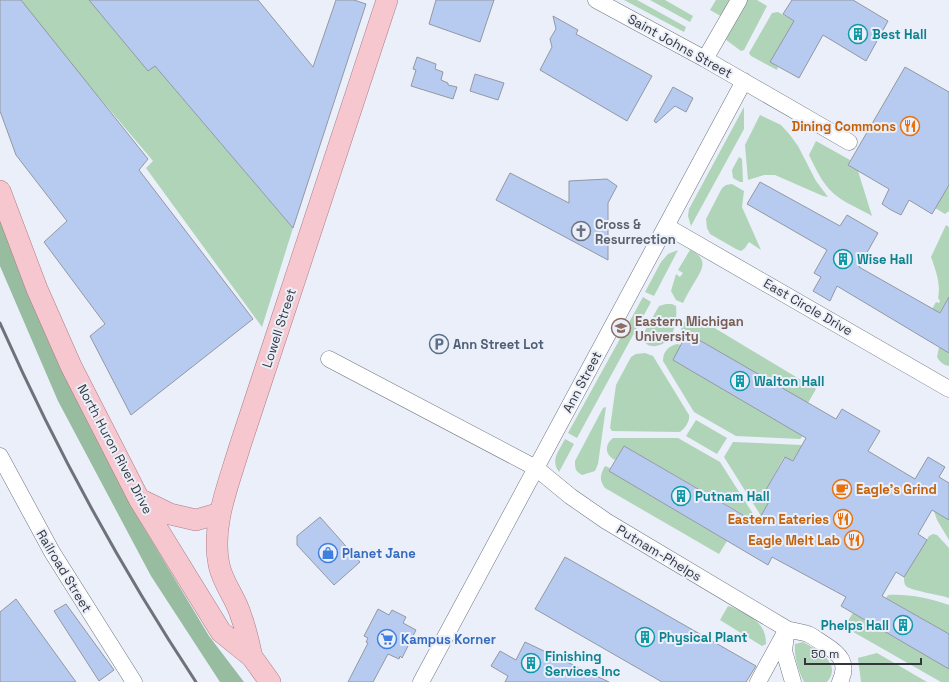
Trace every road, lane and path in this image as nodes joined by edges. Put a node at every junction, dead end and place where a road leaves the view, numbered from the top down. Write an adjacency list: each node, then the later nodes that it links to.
1 (387, 0): 14 (main road, Lowell Street)
2 (596, 0): 4 (street, Saint Johns Street)
3 (739, 0): 4 (street)
4 (705, 59): 5 (street, Saint Johns Street)
5 (744, 81): 6 (street, Saint Johns Street); 8 (street, Ann Street)
6 (849, 142)
7 (0, 191): 13 (main road, North Huron River Drive)
8 (666, 226): 10 (street, East Circle Drive); 12 (street, Ann Street)
9 (329, 359): 12 (street, Putnam-Phelps)
10 (949, 389)
11 (0, 456): 17 (street, Railroad Street)
12 (536, 468): 15 (street, Putnam-Phelps); 19 (street, Ann Street)
13 (139, 499): 14 (main road); 16 (main road, North Huron River Drive)
14 (220, 513): 16 (main road, Lowell Street)
15 (787, 629): 20 (street); 21 (street); 22 (street, Putnam-Phelps)
16 (252, 657): 18 (main road, North Huron River Drive)
17 (134, 682)
18 (270, 682)
19 (421, 682)
20 (758, 682)
21 (793, 682)
22 (840, 682)

